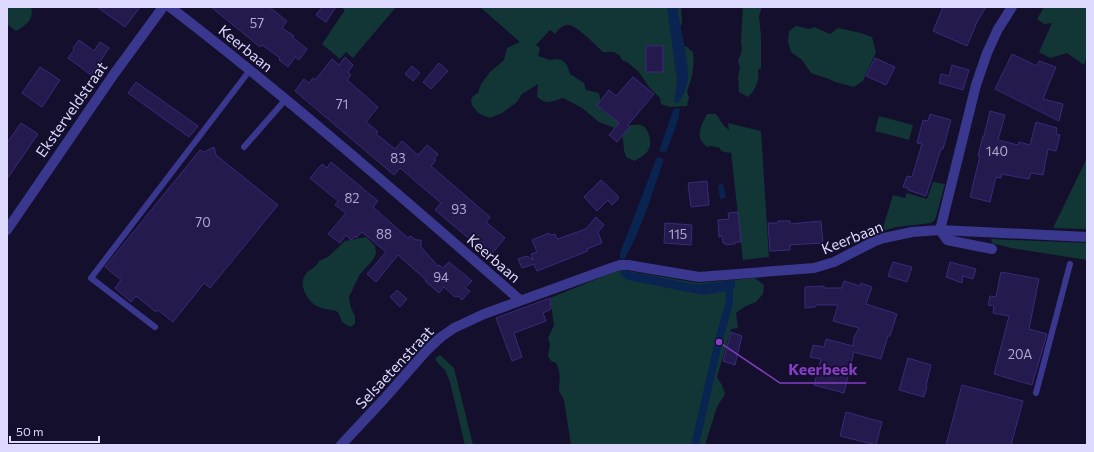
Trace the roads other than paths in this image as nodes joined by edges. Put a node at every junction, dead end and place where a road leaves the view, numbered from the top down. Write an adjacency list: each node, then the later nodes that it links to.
1 (163, 7): 7 (street, Eksterveldstraat)
2 (170, 7): 4 (street, Keerbaan)
3 (1012, 7): 8 (street)
4 (250, 70): 5 (street, Keerbaan); 13 (lane)
5 (286, 99): 6 (lane); 12 (street, Keerbaan)
6 (244, 147)
7 (7, 230)
8 (940, 230): 9 (street, Keerbaan); 10 (street); 12 (street, Keerbaan)
9 (1087, 237)
10 (992, 249)
11 (1070, 264): 14 (lane)
12 (520, 300): 15 (street, Selsaetenstraat)
13 (155, 327)
14 (1036, 393)
15 (341, 445)

